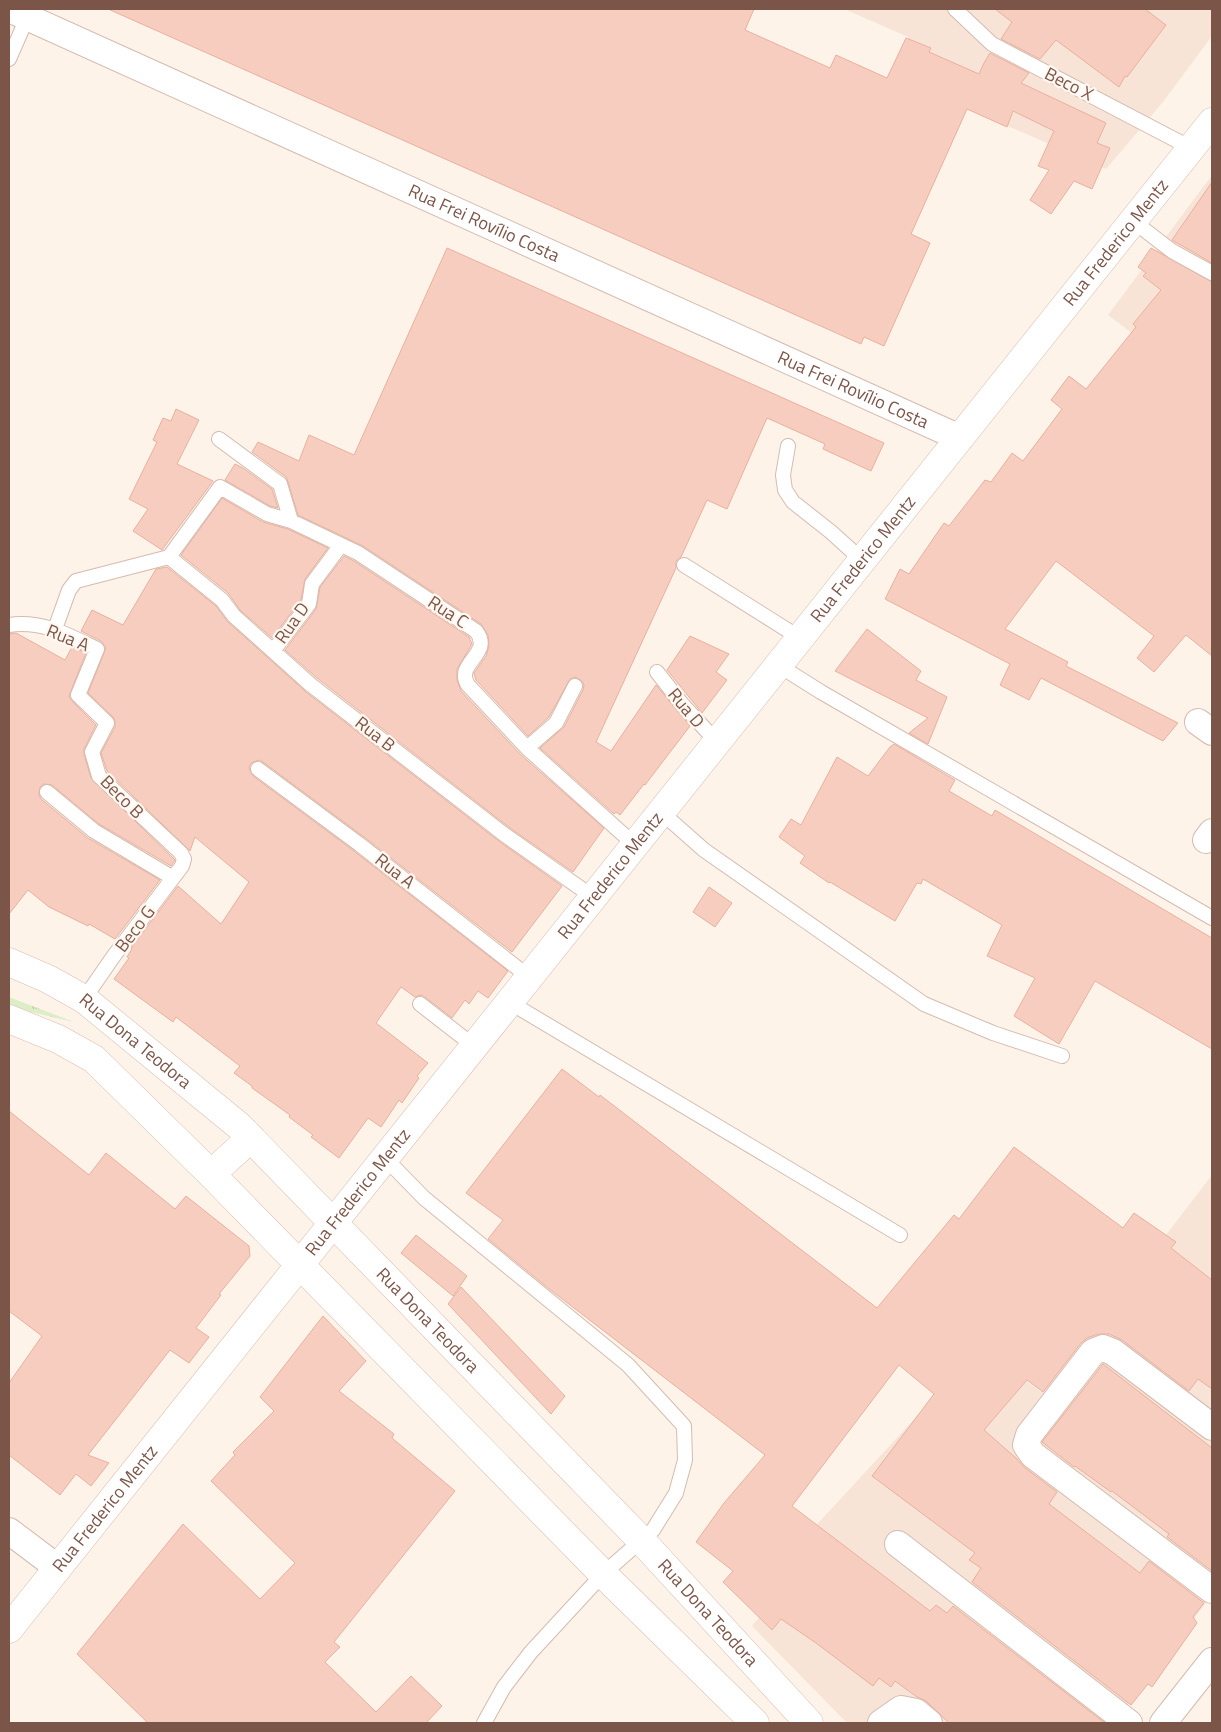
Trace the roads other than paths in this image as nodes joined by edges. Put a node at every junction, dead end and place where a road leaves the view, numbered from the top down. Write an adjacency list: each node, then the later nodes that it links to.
1 (955, 9): 5 (lane, Beco X)
2 (18, 13): 3 (lane); 8 (street, Rua Frei Rovílio Costa)
3 (9, 59)
4 (1212, 122): 5 (main road, Rua Frederico Mentz)
5 (1191, 148): 6 (main road, Rua Frederico Mentz)
6 (1133, 221): 7 (lane); 8 (main road, Rua Frederico Mentz)
7 (1212, 273)
8 (960, 438): 14 (main road, Rua Frederico Mentz)
9 (219, 439): 11 (lane)
10 (788, 446): 14 (lane)
11 (291, 521): 12 (lane, Rua C); 13 (lane, Rua C)
12 (341, 545): 20 (lane, Rua D); 25 (lane, Rua C)
13 (170, 557): 17 (lane); 20 (lane, Rua B)
14 (862, 560): 18 (main road, Rua Frederico Mentz)
15 (684, 566): 18 (lane)
16 (9, 625): 17 (lane, Rua A)
17 (55, 629): 19 (lane, Rua A)
18 (800, 638): 21 (main road, Rua Frederico Mentz)
19 (97, 649): 30 (lane, Beco B)
20 (273, 651): 32 (lane, Rua B)
21 (778, 665): 24 (main road, Rua Frederico Mentz); 33 (lane)
22 (658, 672): 24 (lane, Rua D)
23 (576, 686): 25 (lane)
24 (717, 742): 28 (main road, Rua Frederico Mentz)
25 (527, 748): 29 (lane, Rua C)
26 (258, 769): 35 (lane, Rua A)
27 (47, 792): 31 (lane)
28 (661, 812): 29 (main road, Rua Frederico Mentz); 41 (lane)
29 (635, 844): 32 (main road, Rua Frederico Mentz)
30 (184, 860): 31 (lane, Beco G)
31 (173, 878): 36 (lane, Beco G)
32 (593, 897): 35 (main road, Rua Frederico Mentz)
33 (1212, 918)
34 (9, 962): 36 (main road, Rua Dona Teodora)
35 (530, 977): 37 (main road, Rua Frederico Mentz)
36 (84, 999): 42 (main road, Rua Dona Teodora)
37 (509, 1002): 40 (main road, Rua Frederico Mentz); 46 (lane)
38 (420, 1004): 40 (lane)
39 (9, 1020): 44 (main road)
40 (474, 1046): 43 (main road, Rua Frederico Mentz)
41 (1062, 1056)
42 (251, 1138): 44 (main road); 45 (main road, Rua Dona Teodora)
43 (385, 1158): 45 (main road, Rua Frederico Mentz); 50 (lane)
44 (210, 1174): 47 (main road)
45 (332, 1223): 47 (main road, Rua Frederico Mentz); 50 (main road, Rua Dona Teodora)
46 (900, 1235)
47 (300, 1265): 52 (main road, Rua Frederico Mentz); 53 (main road)
48 (1212, 1427): 54 (street)
49 (9, 1531): 52 (street)
50 (642, 1540): 53 (lane); 59 (main road, Rua Dona Teodora)
51 (898, 1544): 62 (street)
52 (58, 1568): 55 (main road, Rua Frederico Mentz)
53 (603, 1574): 57 (lane); 58 (main road)
54 (1212, 1590)
55 (9, 1629)
56 (1212, 1661): 63 (street)
57 (484, 1723)
58 (755, 1723)
59 (809, 1723)
60 (881, 1723): 61 (street)
61 (929, 1723)
62 (1129, 1723)
63 (1163, 1723)

